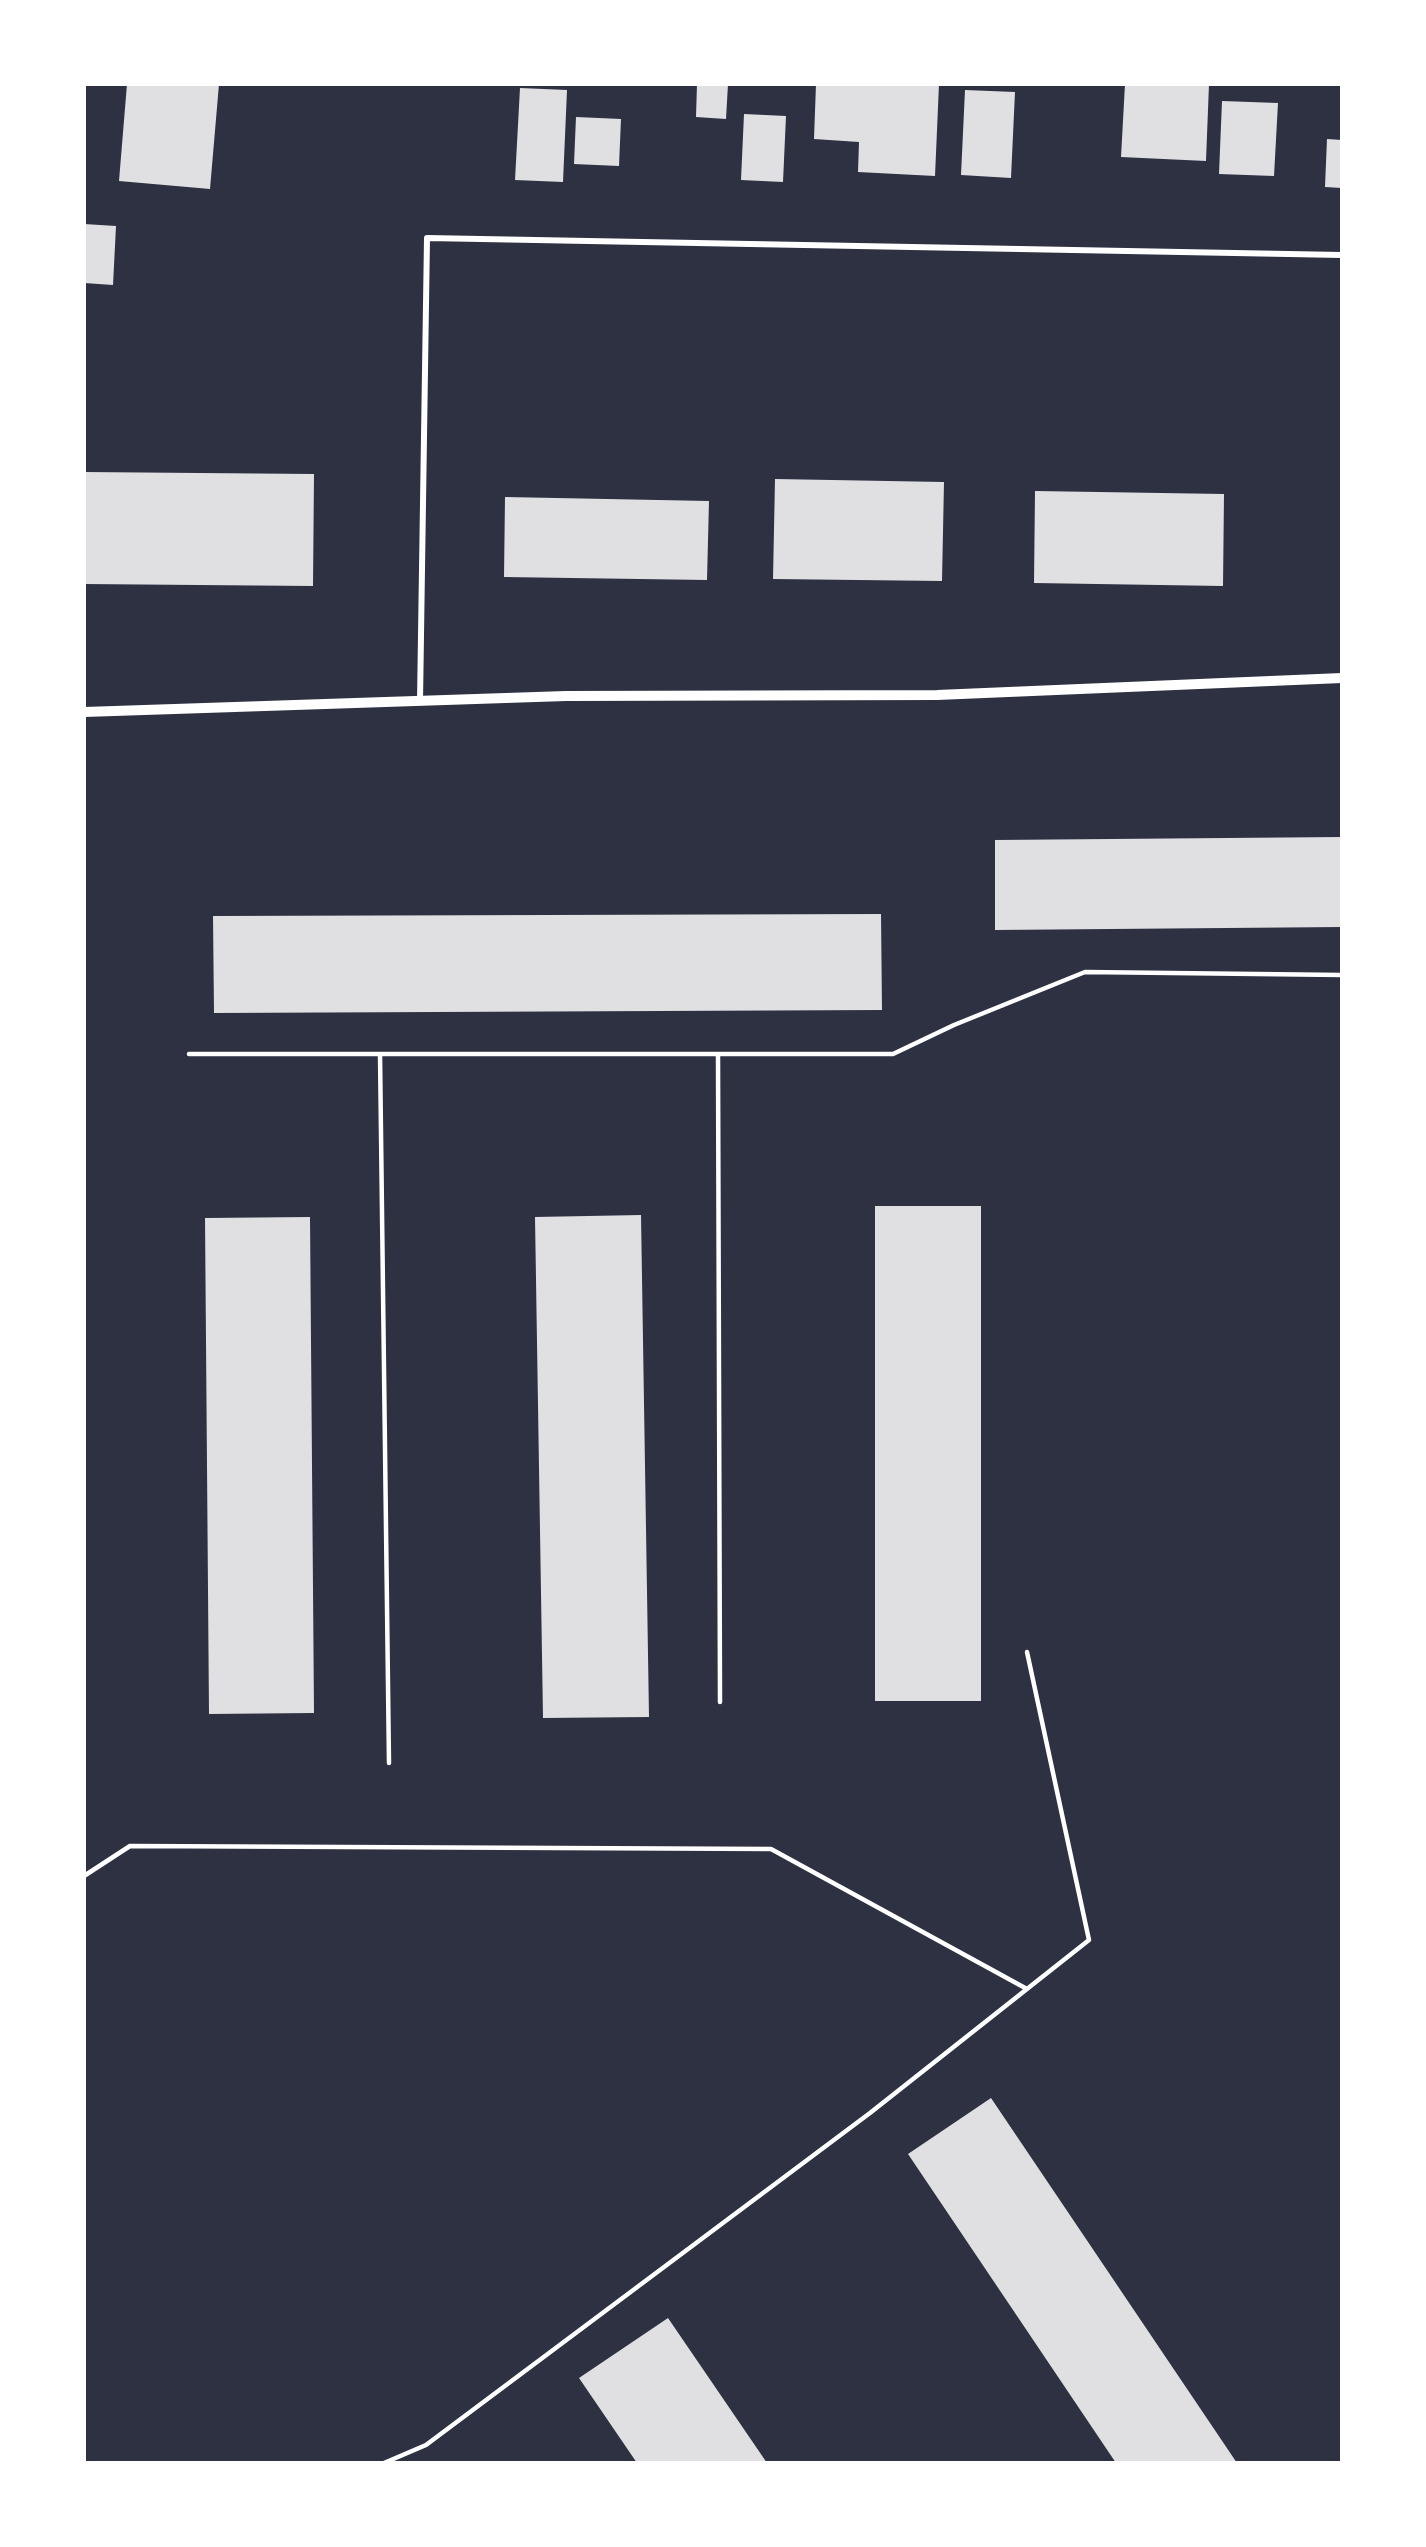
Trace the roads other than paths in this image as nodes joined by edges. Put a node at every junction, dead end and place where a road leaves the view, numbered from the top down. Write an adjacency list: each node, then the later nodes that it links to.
1 (1342, 255): 3 (street)
2 (1342, 678): 3 (street)
3 (420, 701): 4 (street)
4 (84, 712)
5 (1342, 975): 8 (lane)
6 (189, 1054): 7 (lane)
7 (380, 1054): 8 (lane); 11 (lane)
8 (718, 1054): 10 (lane)
9 (1027, 1652): 13 (lane)
10 (720, 1702)
11 (389, 1763)
12 (84, 1876): 13 (lane)
13 (1027, 1989): 14 (lane)
14 (384, 2463)

